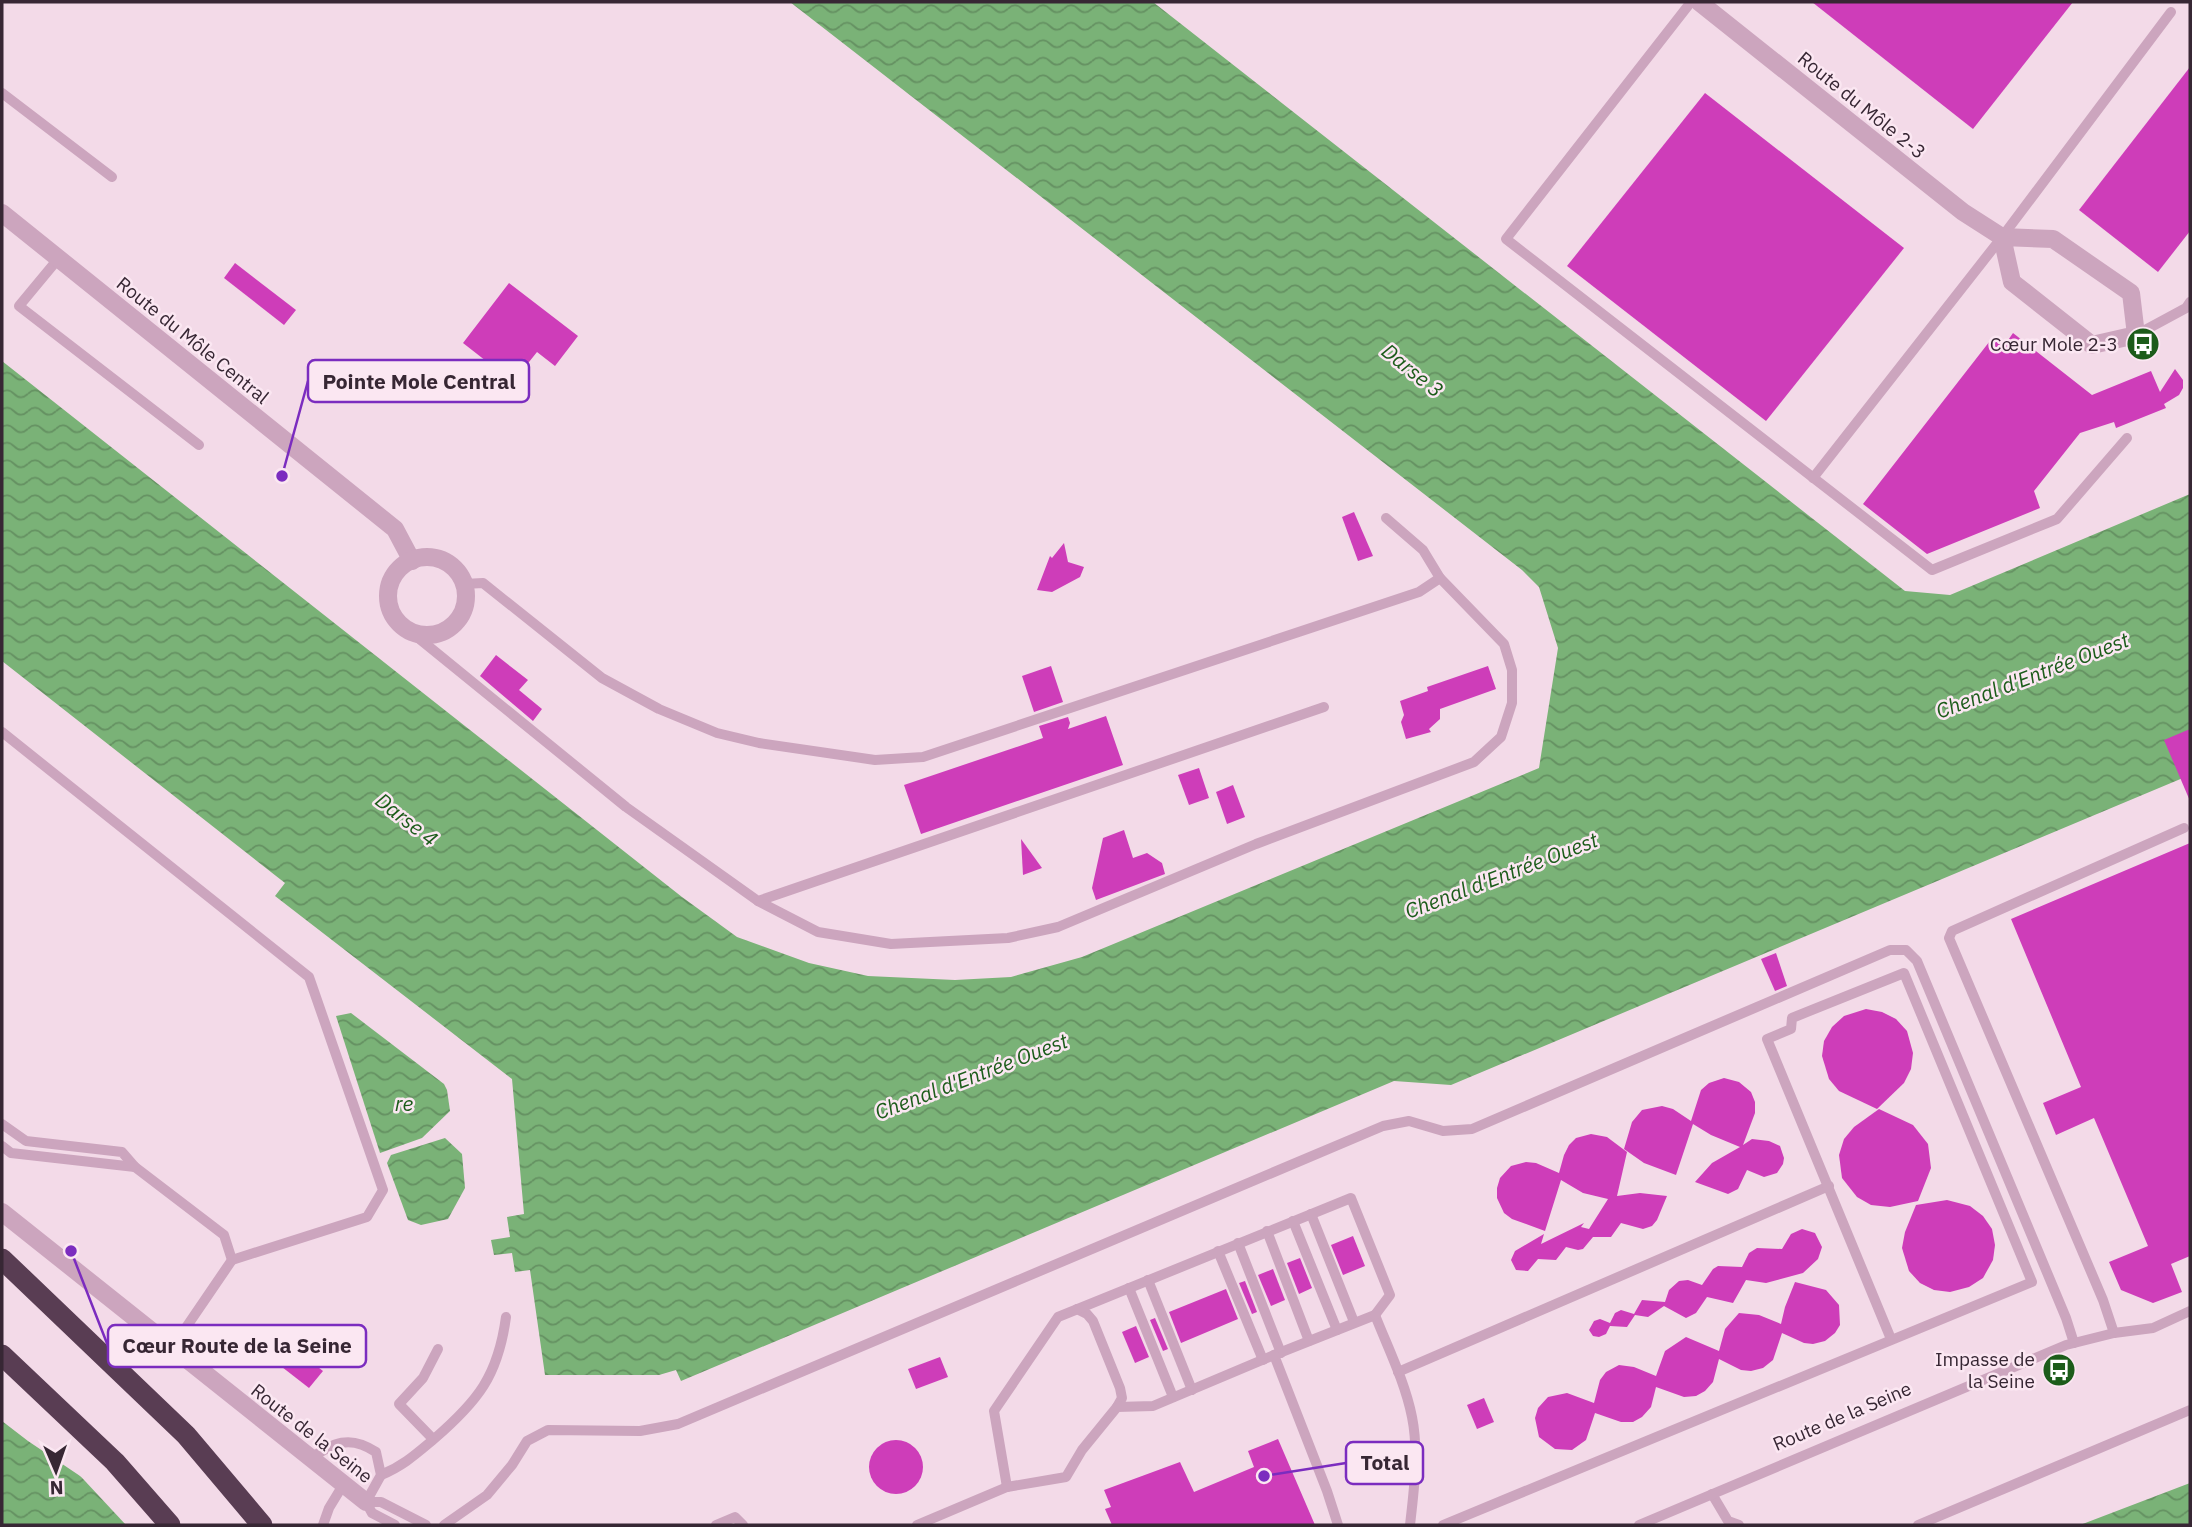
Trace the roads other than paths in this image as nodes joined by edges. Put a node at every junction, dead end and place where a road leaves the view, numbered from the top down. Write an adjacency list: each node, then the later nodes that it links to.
1 (1691, 2): 13 (lane)
2 (1699, 2): 7 (street, Route du Môle 2-3)
3 (2171, 12): 7 (lane)
4 (2, 93): 5 (lane)
5 (112, 177)
6 (4, 220): 8 (street, Route du Môle Central)
7 (2002, 237): 10 (street); 10 (street); 13 (lane)
8 (58, 259): 12 (lane); 15 (street, Route du Môle Central)
9 (2190, 302): 10 (lane)
10 (2136, 335)
11 (2127, 438): 13 (lane)
12 (199, 445)
13 (1813, 478)
14 (1387, 518): 16 (lane)
15 (412, 561): 17 (street); 18 (street)
16 (1440, 578): 17 (lane); 22 (lane)
17 (464, 584): 18 (street)
18 (411, 632): 22 (lane)
19 (1324, 707): 22 (lane)
20 (2, 732): 34 (lane)
21 (2184, 828): 43 (lane)
22 (758, 901)
23 (2, 1124): 25 (lane)
24 (2, 1146): 25 (lane)
25 (135, 1167): 34 (lane)
26 (1829, 1186): 44 (lane); 44 (lane); 52 (lane)
27 (2, 1212): 47 (street, Route de la Seine)
28 (1311, 1214): 29 (lane); 39 (lane); 41 (lane)
29 (1293, 1221): 30 (lane); 42 (lane)
30 (1267, 1231): 31 (lane); 45 (lane)
31 (1238, 1243): 32 (lane); 49 (lane)
32 (1219, 1251): 35 (lane); 51 (lane)
33 (2, 1259): 65 (highway)
34 (232, 1260): 47 (lane)
35 (1148, 1280): 36 (lane); 53 (lane)
36 (1129, 1288): 37 (lane); 54 (lane)
37 (1077, 1309): 55 (lane); 61 (lane)
38 (2190, 1311): 43 (lane, Route de la Seine)
39 (1375, 1315): 41 (lane); 52 (lane)
40 (506, 1317): 57 (lane)
41 (1354, 1322): 42 (lane)
42 (1337, 1329): 45 (lane)
43 (2114, 1333): 46 (lane, Route de la Seine)
44 (1891, 1339): 75 (lane)
45 (1309, 1341): 49 (lane)
46 (2070, 1344): 62 (lane, Route de la Seine); 69 (lane)
47 (172, 1348): 58 (street, Route de la Seine)
48 (438, 1349): 57 (lane)
49 (1278, 1354): 51 (lane); 73 (lane)
50 (2, 1355): 64 (highway)
51 (1262, 1360): 53 (lane)
52 (1398, 1372): 74 (lane)
53 (1192, 1390): 54 (lane)
54 (1173, 1397): 55 (lane)
55 (1117, 1407): 61 (lane)
56 (2190, 1410): 78 (lane)
57 (433, 1439): 59 (lane)
58 (309, 1459): 59 (lane); 60 (street, Route de la Seine)
59 (380, 1475): 63 (lane)
60 (343, 1485): 63 (street, Route de la Seine); 66 (lane)
61 (1007, 1487): 72 (lane)
62 (1712, 1494): 76 (lane, Route de la Seine); 77 (lane)
63 (366, 1502): 67 (lane, Route de la Seine); 68 (lane, Route de la Seine)
64 (170, 1525)
65 (262, 1525)
66 (323, 1525)
67 (395, 1525)
68 (426, 1525)
69 (444, 1525)
70 (716, 1525): 71 (lane)
71 (743, 1525)
72 (916, 1525)
73 (1338, 1525)
74 (1410, 1525)
75 (1443, 1525)
76 (1639, 1525)
77 (1739, 1525)
78 (1918, 1525)

